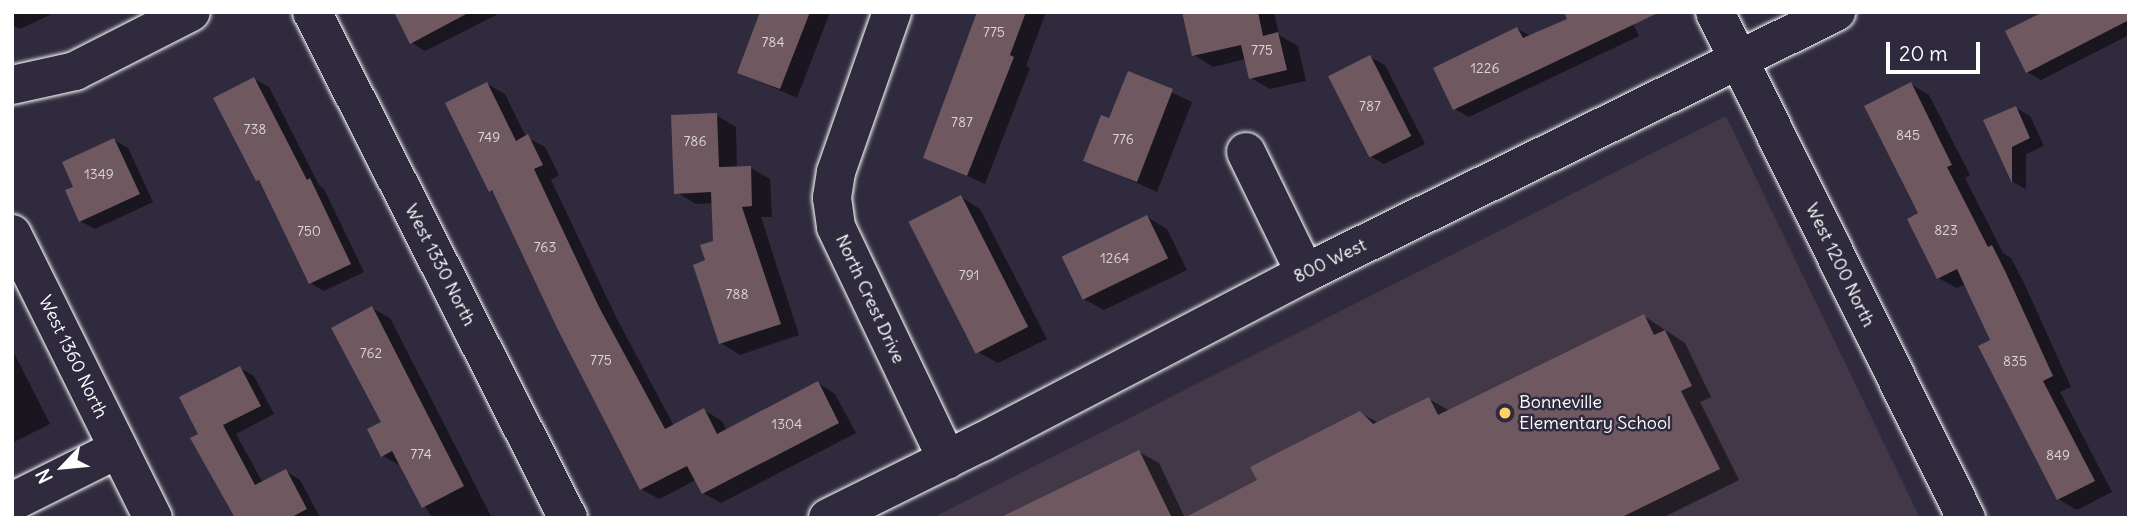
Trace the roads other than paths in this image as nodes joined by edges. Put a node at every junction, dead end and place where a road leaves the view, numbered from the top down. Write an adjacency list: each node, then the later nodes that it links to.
1 (191, 12): 7 (street)
2 (312, 12): 15 (street, West 1330 North)
3 (892, 12): 12 (street, North Crest Drive)
4 (1714, 12): 6 (street, West 1200 North)
5 (1836, 12): 6 (street, 800 West)
6 (1739, 61): 10 (street, 800 West); 17 (street, West 1200 North)
7 (12, 85)
8 (1246, 152): 10 (street)
9 (12, 234): 11 (street, West 1360 North)
10 (1305, 274): 12 (street, 800 West)
11 (118, 449): 13 (street); 14 (street, West 1360 North)
12 (947, 460): 16 (street, 800 West)
13 (12, 502)
14 (153, 518)
15 (568, 518)
16 (828, 518)
17 (1966, 518)

